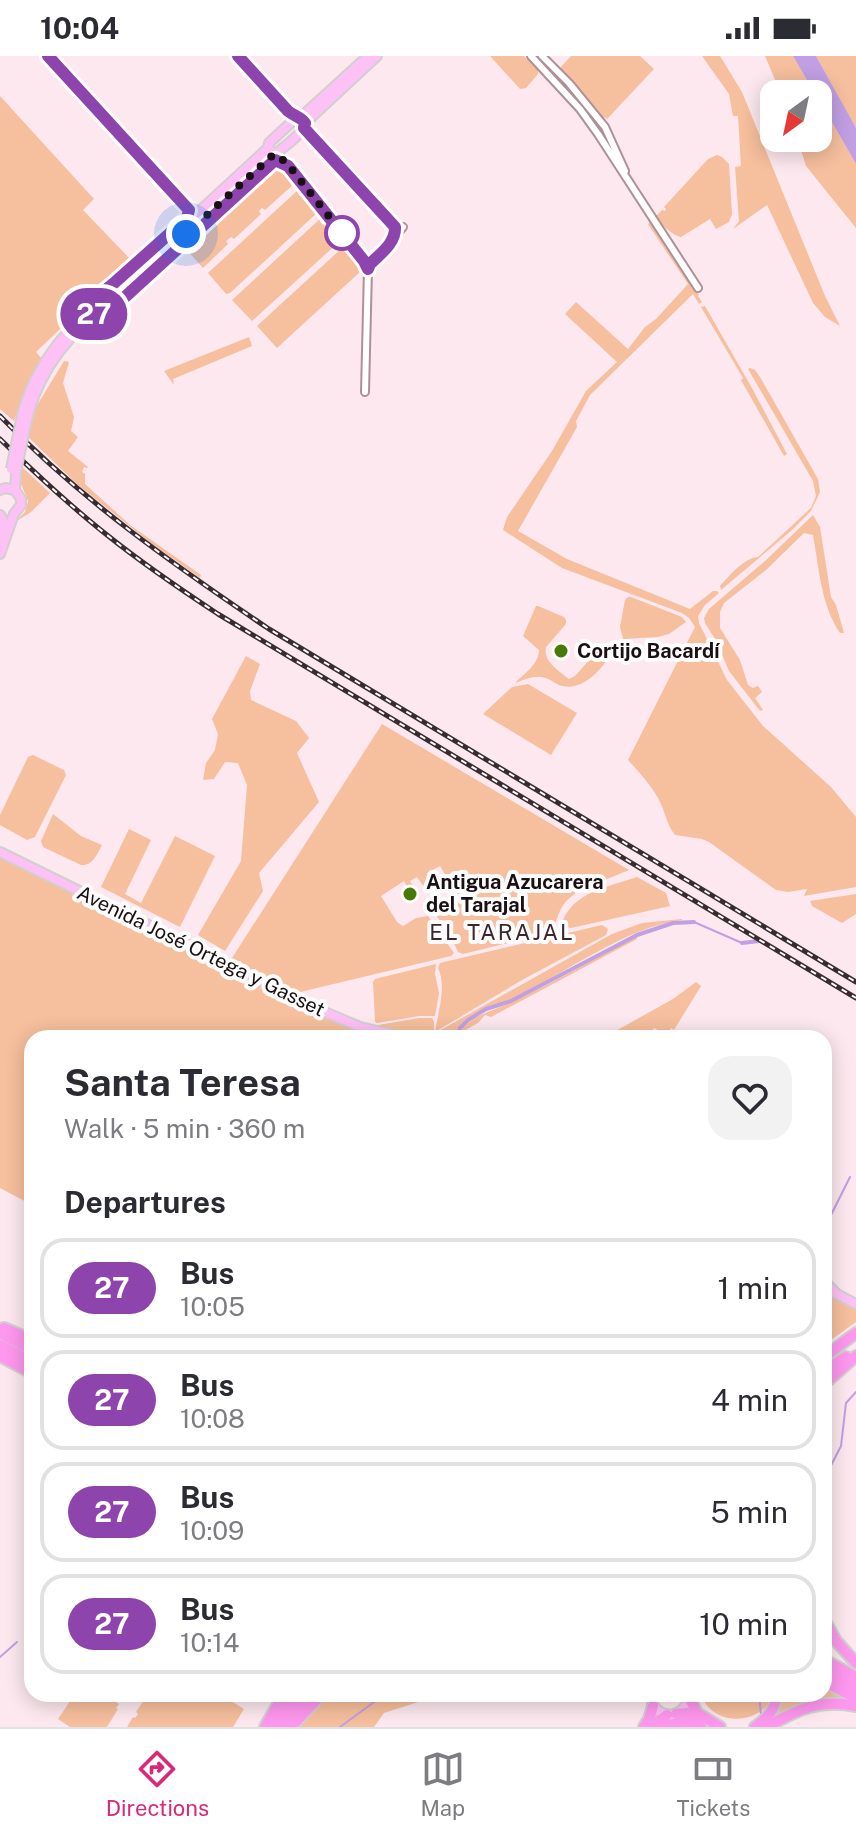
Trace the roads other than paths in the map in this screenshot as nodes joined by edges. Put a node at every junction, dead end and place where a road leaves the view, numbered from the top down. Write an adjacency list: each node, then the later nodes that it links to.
1 (238, 56): 6 (street)
2 (368, 56): 6 (main road)
3 (377, 56): 6 (main road)
4 (531, 56): 10 (street)
5 (542, 56): 10 (street)
6 (302, 122): 7 (main road); 8 (main road); 11 (street)
7 (286, 146): 8 (main road); 9 (street)
8 (271, 151): 9 (street); 13 (main road); 14 (main road)
9 (288, 166): 11 (street)
10 (632, 185): 12 (street)
11 (368, 269): 17 (street)
12 (698, 288)
13 (105, 294): 14 (main road); 15 (main road)
14 (111, 304): 16 (main road)
15 (88, 305): 16 (main road); 18 (main road)
16 (96, 315): 18 (main road)
17 (365, 392)
18 (23, 427): 19 (main road, bridge)
19 (5, 488): 21 (main road)
20 (0, 514): 21 (main road); 22 (main road)
21 (14, 514): 23 (main road)
22 (0, 537)
23 (0, 554)
24 (0, 852): 25 (main road, Avenida José Ortega y Gasset)
25 (373, 1030)
26 (832, 1290): 28 (main road)
27 (832, 1292): 28 (main road)
28 (835, 1293): 29 (main road)
29 (856, 1304)
30 (0, 1326): 33 (highway)
31 (856, 1332): 36 (highway)
32 (0, 1333): 35 (highway)
33 (24, 1336)
34 (0, 1345): 39 (highway)
35 (24, 1346)
36 (832, 1347)
37 (854, 1355): 40 (highway); 42 (highway)
38 (0, 1356): 41 (highway)
39 (24, 1358)
40 (832, 1367)
41 (24, 1369)
42 (832, 1376)
43 (832, 1635): 44 (highway)
44 (856, 1663)
45 (832, 1664): 47 (highway)
46 (832, 1675): 49 (highway)
47 (856, 1677)
48 (832, 1685): 50 (highway)
49 (856, 1687)
50 (856, 1698)
51 (279, 1702): 63 (highway)
52 (291, 1702): 64 (highway)
53 (301, 1702): 65 (highway)
54 (314, 1702): 66 (highway)
55 (652, 1702): 59 (main road)
56 (688, 1702): 61 (main road)
57 (696, 1702): 62 (highway)
58 (776, 1702): 71 (highway)
59 (653, 1706): 61 (main road); 67 (highway)
60 (856, 1706): 72 (highway)
61 (671, 1714): 62 (highway); 68 (highway)
62 (715, 1726)
63 (265, 1727)
64 (273, 1727)
65 (284, 1727)
66 (291, 1727)
67 (644, 1727)
68 (653, 1727)
69 (664, 1727): 70 (highway)
70 (701, 1727)
71 (755, 1727)
72 (767, 1727)

